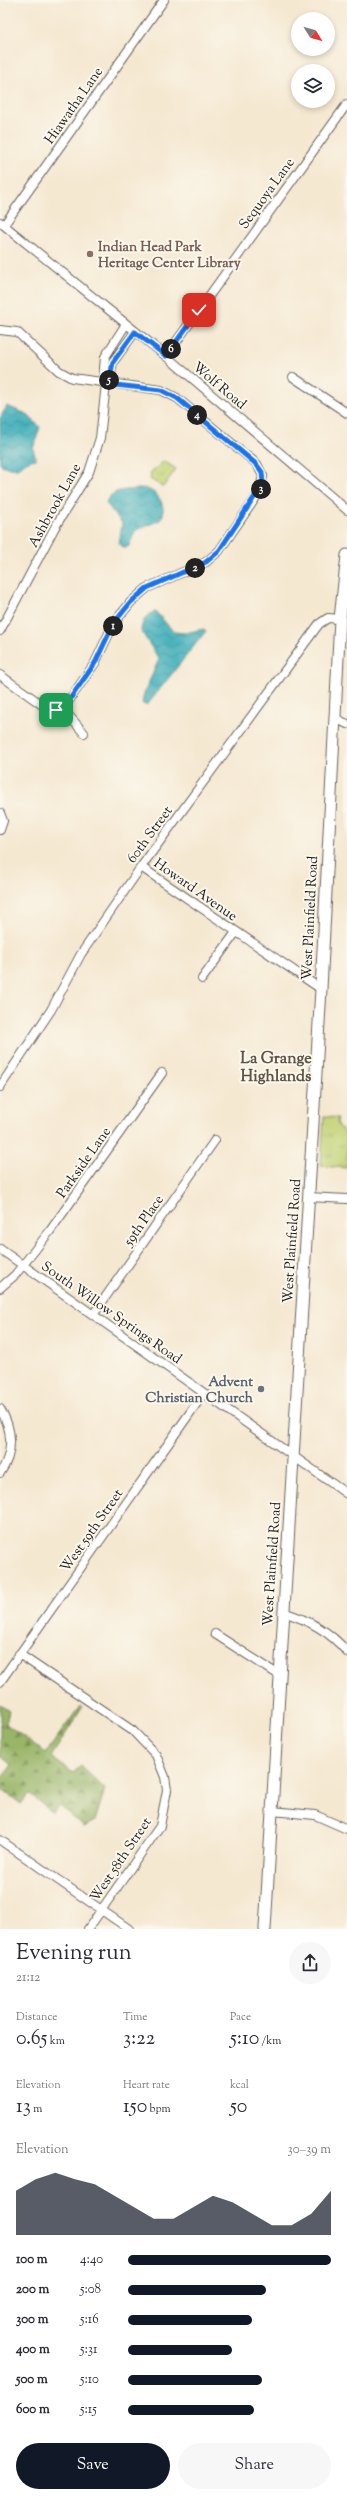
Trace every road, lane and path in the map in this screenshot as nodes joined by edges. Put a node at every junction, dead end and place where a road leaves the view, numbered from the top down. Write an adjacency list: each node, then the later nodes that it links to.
1 (164, 0): 3 (street, Hiawatha Lane)
2 (347, 104): 7 (street, Sequoya Lane)
3 (2, 223): 4 (street, Wolf Road)
4 (126, 324): 6 (street, Wolf Road); 9 (street, Ashbrook Lane)
5 (0, 330): 9 (street)
6 (135, 332): 7 (street, Wolf Road); 9 (street, Ashbrook Lane)
7 (166, 356): 11 (street, Wolf Road)
8 (293, 377): 10 (street)
9 (106, 384): 14 (street, Ashbrook Lane); 16 (street)
10 (347, 413)
11 (347, 510)
12 (347, 555): 13 (main road, West Plainfield Road)
13 (340, 620): 17 (main road, West Plainfield Road); 22 (street, 60th Street)
14 (0, 631)
15 (0, 675): 16 (street)
16 (63, 709): 19 (street)
17 (335, 718): 18 (street); 25 (main road, West Plainfield Road)
18 (347, 724)
19 (84, 733)
20 (0, 813): 21 (street)
21 (1, 829)
22 (141, 867): 23 (street, Howard Avenue); 27 (street, 60th Street)
23 (236, 932): 24 (street, Howard Avenue); 25 (street, Howard Avenue)
24 (202, 979)
25 (321, 989): 29 (main road, West Plainfield Road)
26 (162, 1073): 32 (street, Parkside Lane)
27 (0, 1086)
28 (215, 1140): 34 (street, 59th Place)
29 (308, 1197): 30 (street); 37 (main road, West Plainfield Road)
30 (347, 1199)
31 (0, 1249): 32 (street, South Willow Springs Road)
32 (22, 1265): 33 (street); 34 (street, South Willow Springs Road)
33 (0, 1288)
34 (93, 1315): 35 (street, South Willow Springs Road)
35 (204, 1393): 37 (street, South Willow Springs Road); 43 (street, West 59th Street)
36 (0, 1409): 38 (street)
37 (294, 1456): 39 (street, South Willow Springs Road); 40 (main road, West Plainfield Road)
38 (0, 1473)
39 (347, 1494)
40 (284, 1612): 42 (street); 44 (main road, West Plainfield Road)
41 (215, 1634): 44 (street)
42 (347, 1652)
43 (19, 1654): 45 (street, West 59th Street); 49 (street, West 58th Street)
44 (279, 1675): 46 (main road, West Plainfield Road)
45 (0, 1682)
46 (272, 1812): 47 (street); 52 (main road, West Plainfield Road)
47 (347, 1829)
48 (0, 1840): 49 (street)
49 (101, 1910): 50 (street, West 58th Street); 51 (street)
50 (88, 1929)
51 (129, 1929)
52 (265, 1929)

